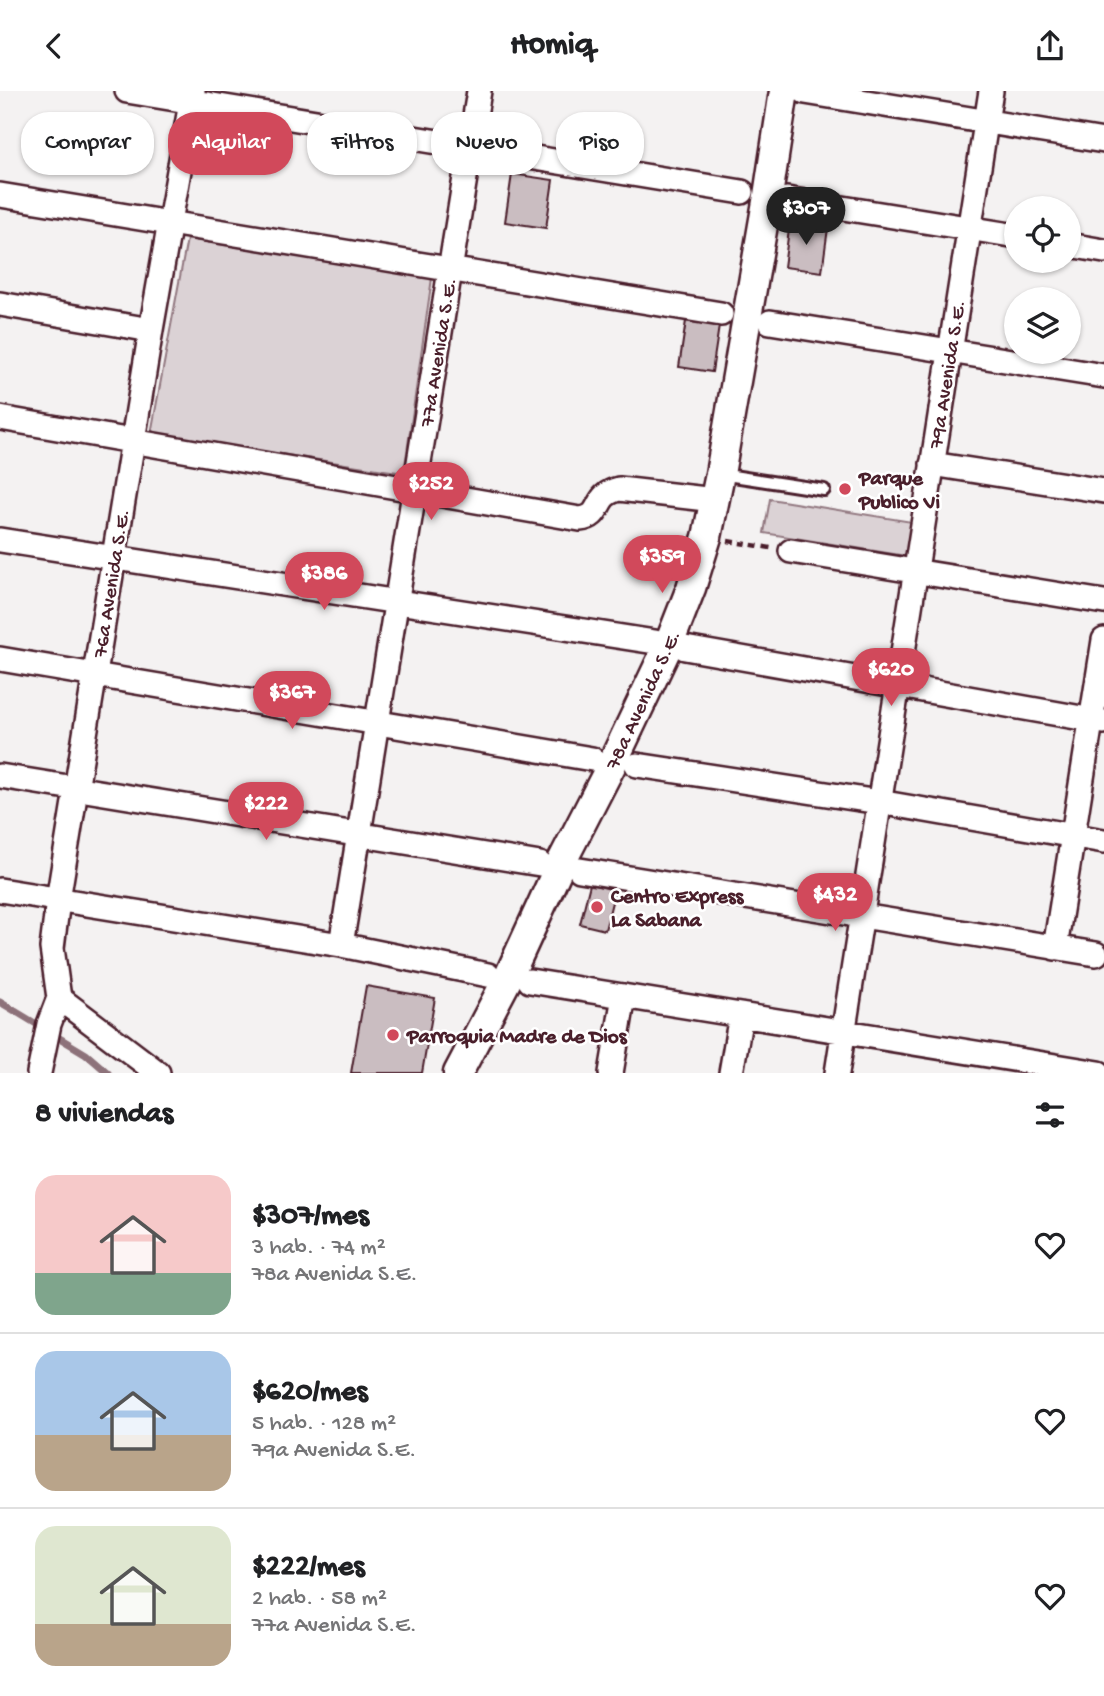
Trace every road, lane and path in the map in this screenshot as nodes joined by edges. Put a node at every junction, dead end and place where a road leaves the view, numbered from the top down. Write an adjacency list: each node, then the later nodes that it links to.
1 (127, 91): 6 (street)
2 (479, 91): 7 (street, 77a Avenida S.E.)
3 (784, 91): 31 (street, 78a Avenida S.E.)
4 (991, 91): 8 (street, 79a Avenida S.E.)
5 (805, 92): 8 (street)
6 (192, 96): 9 (street); 16 (street, 76a Avenida S.E.)
7 (476, 112)
8 (986, 121): 10 (street); 17 (street, 79a Avenida S.E.)
9 (431, 140)
10 (1104, 141)
11 (542, 159): 13 (street)
12 (465, 175): 21 (street, 77a Avenida S.E.)
13 (742, 192)
14 (0, 195): 16 (street)
15 (787, 199): 17 (street)
16 (170, 223): 21 (street); 25 (street, 76a Avenida S.E.)
17 (969, 228): 18 (street); 26 (street, 79a Avenida S.E.)
18 (1004, 234)
19 (1081, 247): 20 (street)
20 (1104, 251)
21 (450, 269): 23 (street); 32 (street, 77a Avenida S.E.)
22 (0, 304): 25 (street)
23 (721, 314)
24 (770, 322): 26 (street)
25 (151, 330): 29 (street, 76a Avenida S.E.)
26 (950, 350): 27 (street); 30 (street, 79a Avenida S.E.)
27 (1104, 376)
28 (0, 418): 29 (street)
29 (132, 440): 32 (street); 38 (street, 76a Avenida S.E.)
30 (932, 464): 34 (street); 39 (street, 79a Avenida S.E.)
31 (718, 487): 32 (street); 33 (lane); 35 (street, 78a Avenida S.E.)
32 (414, 490): 40 (street, 77a Avenida S.E.)
33 (824, 490)
34 (1104, 491)
35 (707, 537): 37 (path); 75 (street, 78a Avenida S.E.)
36 (0, 540): 38 (street)
37 (791, 551): 39 (street)
38 (115, 557): 40 (street); 46 (street, 76a Avenida S.E.)
39 (915, 572): 41 (street); 47 (street, 79a Avenida S.E.)
40 (396, 601): 43 (street); 49 (street, 77a Avenida S.E.)
41 (1104, 602)
42 (1104, 640): 48 (street)
43 (655, 642)
44 (685, 648): 47 (street)
45 (0, 659): 46 (street)
46 (95, 676): 49 (street); 53 (street, 76a Avenida S.E.)
47 (897, 687): 48 (street); 54 (street, 79a Avenida S.E.)
48 (1098, 721): 56 (street)
49 (377, 723): 50 (street); 55 (street, 77a Avenida S.E.)
50 (592, 759)
51 (637, 765): 54 (street)
52 (0, 776): 53 (street)
53 (76, 789): 55 (street); 61 (street, 76a Avenida S.E.)
54 (879, 802): 56 (street); 62 (street, 79a Avenida S.E.)
55 (359, 834): 58 (street); 63 (street, 77a Avenida S.E.)
56 (1073, 835): 57 (street); 64 (street)
57 (1104, 841)
58 (540, 864)
59 (580, 870): 62 (street)
60 (0, 890): 61 (street)
61 (58, 900): 63 (street); 69 (street, 76a Avenida S.E.)
62 (861, 915): 64 (street); 71 (street, 79a Avenida S.E.)
63 (341, 945): 66 (street)
64 (1055, 947): 65 (street)
65 (1096, 954)
66 (488, 975)
67 (530, 981): 68 (street)
68 (624, 996): 70 (street); 76 (street)
69 (59, 997): 73 (street, 76a Avenida S.E.); 74 (street)
70 (741, 1015): 71 (street); 77 (street)
71 (843, 1031): 72 (street); 78 (street, 79a Avenida S.E.)
72 (972, 1063): 79 (street)
73 (39, 1073)
74 (158, 1073)
75 (458, 1073)
76 (611, 1073)
77 (731, 1073)
78 (837, 1073)
79 (1099, 1073)

